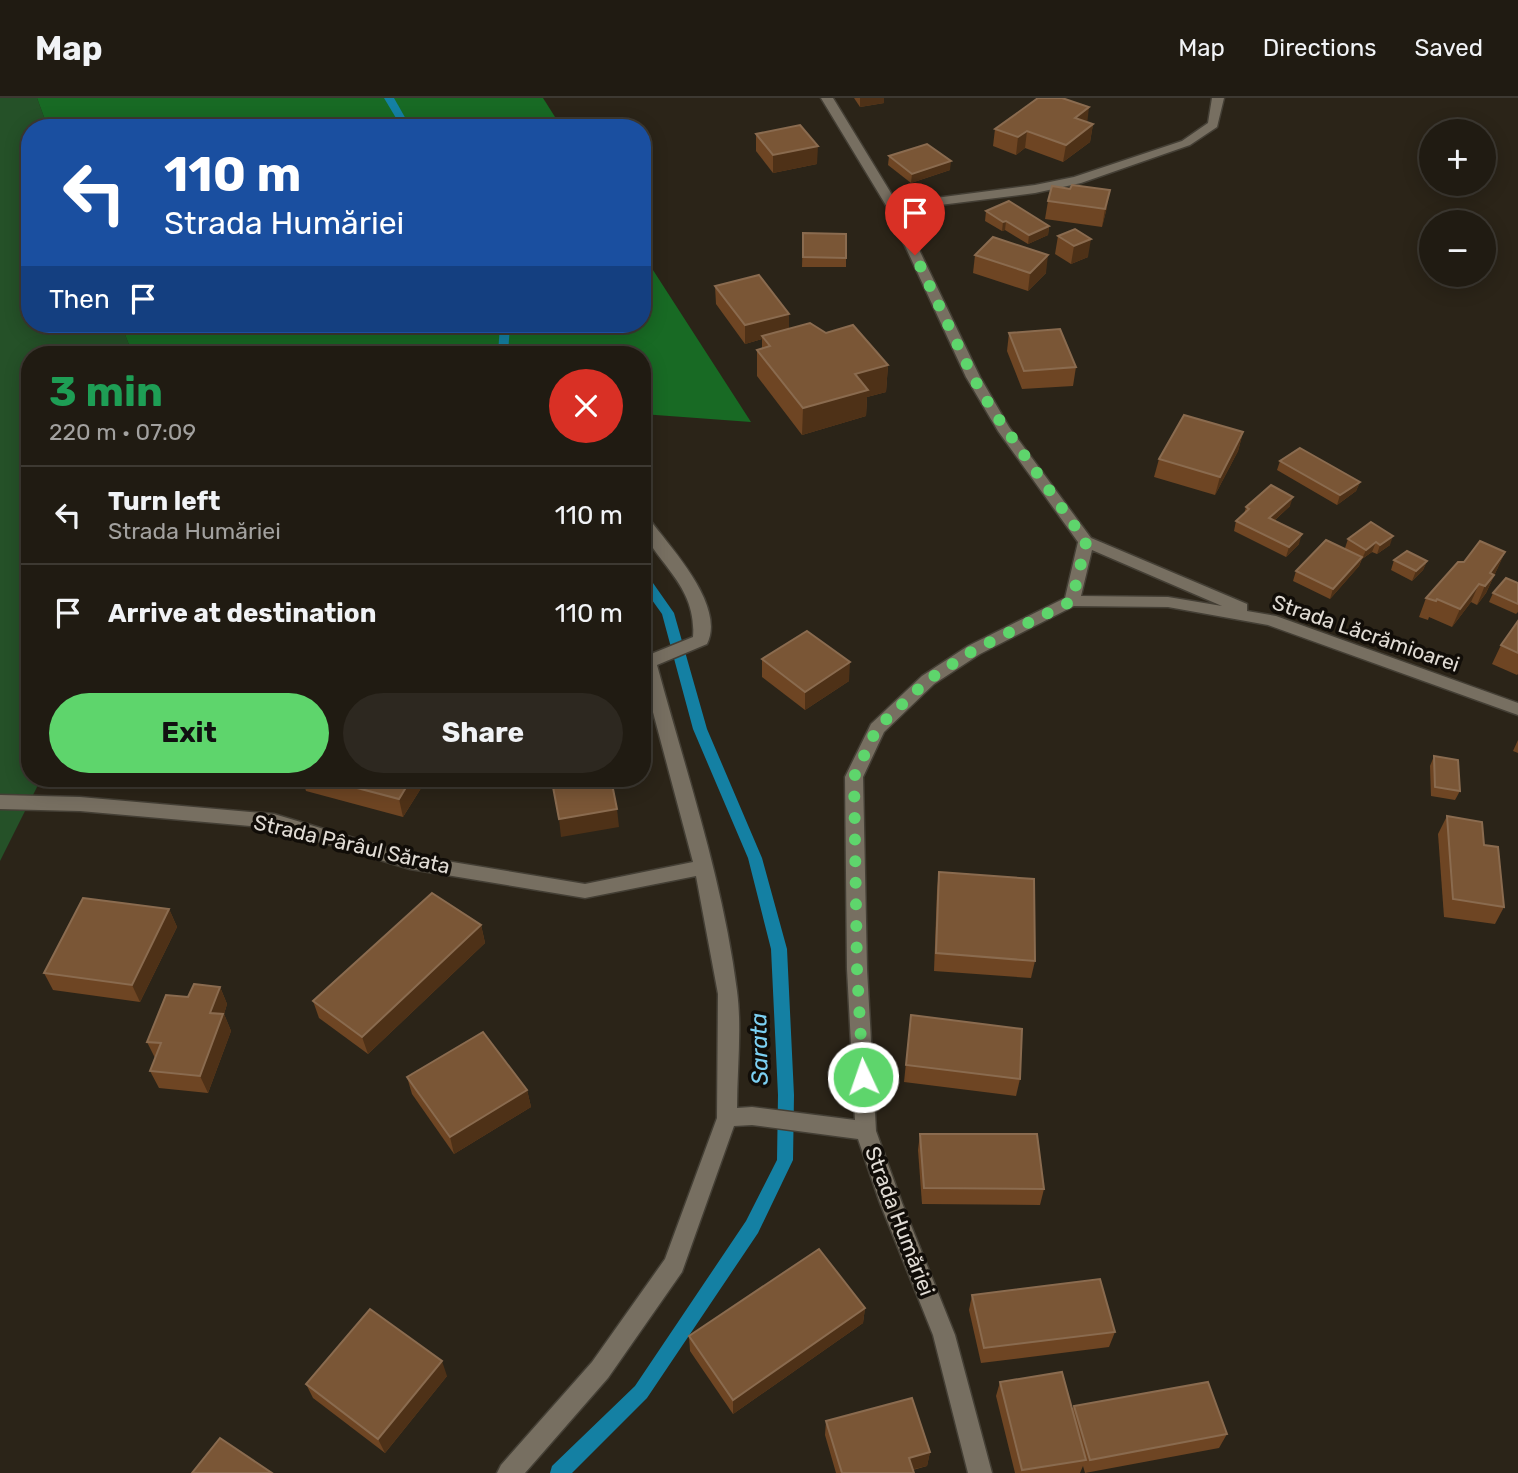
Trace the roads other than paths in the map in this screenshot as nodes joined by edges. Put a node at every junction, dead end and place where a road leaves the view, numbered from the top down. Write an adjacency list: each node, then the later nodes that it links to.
1 (827, 98): 3 (street)
2 (1218, 98): 3 (street)
3 (893, 207): 5 (street)
4 (651, 532): 8 (street)
5 (1086, 542): 6 (street); 7 (street)
6 (1072, 601): 7 (street, Strada Lăcrămioarei); 14 (street, Strada Humăriei)
7 (1270, 620): 10 (street, Strada Lăcrămioarei)
8 (651, 658)
9 (651, 662): 12 (street)
10 (1518, 709)
11 (0, 802): 12 (street, Strada Pârâul Sărata)
12 (703, 867): 13 (street)
13 (727, 1118): 14 (street); 15 (street)
14 (866, 1131): 16 (street, Strada Humăriei)
15 (509, 1473)
16 (980, 1473)

